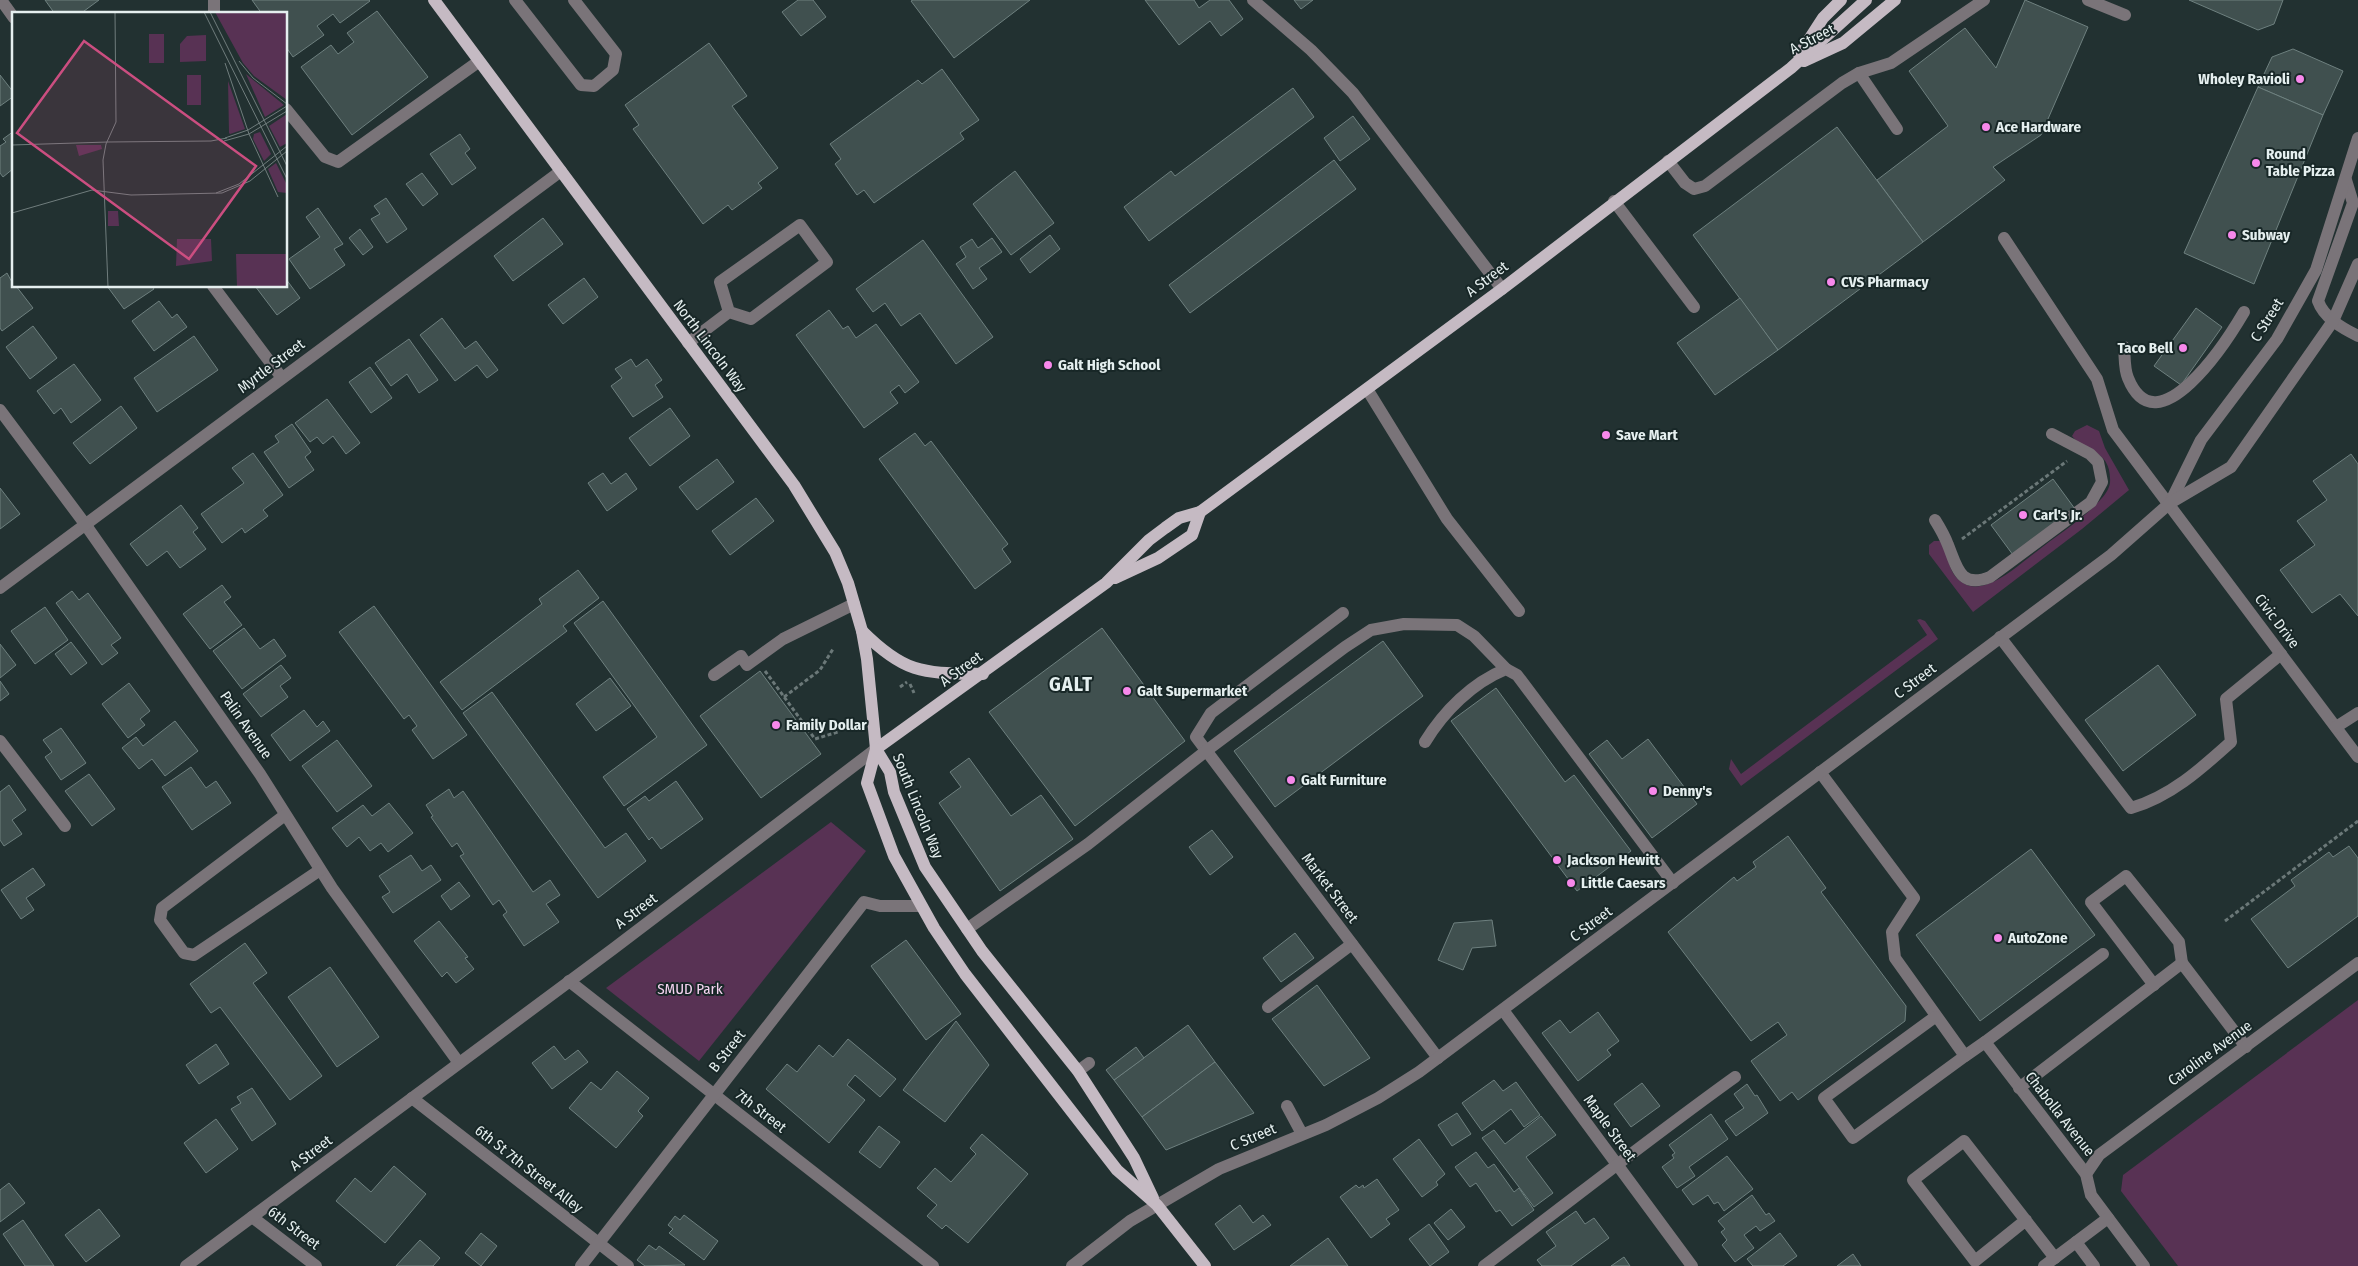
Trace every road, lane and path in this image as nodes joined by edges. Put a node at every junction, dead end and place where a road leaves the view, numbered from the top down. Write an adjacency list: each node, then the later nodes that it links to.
1 (1, 0): 11 (street)
2 (516, 0): 3 (street)
3 (574, 0)
4 (1253, 0): 26 (street)
5 (1841, 0): 14 (main road, A Street)
6 (1866, 0): 14 (main road, A Street)
7 (1895, 0): 14 (main road, A Street)
8 (1984, 0): 15 (street)
9 (2088, 0): 12 (street)
10 (436, 1): 13 (main road, North Lincoln Way)
11 (12, 15)
12 (2125, 16)
13 (478, 62): 16 (street); 20 (main road, North Lincoln Way)
14 (1791, 68): 19 (main road, A Street)
15 (1859, 73): 17 (street); 19 (street)
16 (288, 111)
17 (1897, 129)
18 (2358, 138): 21 (street, C Street)
19 (1668, 161): 22 (main road, A Street)
20 (561, 171): 32 (main road, North Lincoln Way); 34 (street, Myrtle Street)
21 (2346, 180): 30 (street); 39 (street, C Street)
22 (1614, 201): 26 (main road, A Street); 27 (street)
23 (2004, 238): 39 (street, Civic Drive)
24 (2358, 264): 30 (street, C Street)
25 (215, 288): 34 (street)
26 (1502, 288): 35 (main road, A Street)
27 (1694, 307)
28 (729, 312): 28 (street); 32 (street)
29 (2244, 312): 33 (street)
30 (2333, 322): 31 (street); 39 (street, C Street)
31 (2358, 336)
32 (688, 343): 46 (main road, North Lincoln Way)
33 (2124, 348)
34 (282, 378): 42 (street, Myrtle Street)
35 (1367, 389): 40 (main road, A Street); 47 (street)
36 (0, 410): 42 (street, Palin Avenue)
37 (2052, 434): 43 (street)
38 (2067, 460): 43 (path)
39 (2170, 503): 50 (street, C Street); 52 (street, Civic Drive)
40 (1200, 512): 44 (main road, A Street); 44 (main road, A Street)
41 (1935, 520): 43 (street)
42 (85, 524): 45 (street, Myrtle Street); 69 (street, Palin Avenue)
43 (1949, 548)
44 (1106, 583): 55 (main road, A Street)
45 (0, 588)
46 (854, 604): 49 (main road, North Lincoln Way); 56 (street)
47 (1520, 611)
48 (1343, 614): 66 (street, Market Street)
49 (862, 631): 55 (main road); 65 (main road, North Lincoln Way)
50 (2000, 637): 52 (street); 68 (street, C Street)
51 (833, 649): 59 (path)
52 (2281, 654): 61 (street, Civic Drive)
53 (763, 668): 59 (path)
54 (1506, 668): 64 (street); 66 (street); 73 (street)
55 (983, 674): 65 (main road, A Street)
56 (714, 675)
57 (909, 681): 58 (path)
58 (914, 693)
59 (784, 697): 62 (path)
60 (2358, 713): 61 (street)
61 (2336, 727): 67 (street, Civic Drive)
62 (838, 732)
63 (0, 740): 71 (street)
64 (1425, 742)
65 (876, 750): 74 (main road, South Lincoln Way); 76 (main road, South Lincoln Way); 81 (street, A Street)
66 (1206, 751): 76 (street); 77 (street, Market Street)
67 (2358, 757)
68 (1820, 772): 73 (street, C Street); 85 (street)
69 (285, 816): 72 (street, Palin Avenue); 72 (street)
70 (2358, 821): 75 (path)
71 (65, 826)
72 (320, 870): 90 (street, Palin Avenue)
73 (1672, 883): 84 (street, C Street)
74 (920, 906): 95 (street, B Street); 101 (main road, South Lincoln Way)
75 (2225, 921)
76 (967, 929): 92 (main road, South Lincoln Way)
77 (1352, 944): 83 (street); 89 (street, Market Street)
78 (2103, 954): 86 (street)
79 (2182, 963): 82 (street); 82 (street); 87 (street)
80 (2358, 963): 87 (street, Caroline Avenue)
81 (569, 982): 90 (street, A Street); 95 (street, 7th Street)
82 (2154, 985): 94 (street)
83 (1268, 1007)
84 (1503, 1010): 89 (street, C Street); 99 (street, Maple Street)
85 (1935, 1017): 88 (street); 88 (street)
86 (1985, 1042): 88 (street); 94 (street, Chabolla Avenue)
87 (2246, 1046): 100 (street, Caroline Avenue)
88 (1965, 1056)
89 (1438, 1058): 98 (street, C Street)
90 (460, 1063): 96 (street, A Street)
91 (1088, 1063): 92 (street)
92 (1078, 1071): 101 (main road, South Lincoln Way)
93 (1735, 1077): 99 (street)
94 (2019, 1088): 100 (street, Chabolla Avenue)
95 (713, 1094): 106 (street, B Street); 112 (street, 7th Street)
96 (412, 1098): 102 (street, A Street); 106 (street, 6th St 7th Street Alley)
97 (1287, 1106): 98 (street)
98 (1302, 1134): 101 (street, C Street)
99 (1618, 1166): 115 (street); 116 (street, Maple Street)
100 (2086, 1174): 103 (street, Chabolla Avenue)
101 (1157, 1205): 113 (street, C Street); 114 (main road, South Lincoln Way)
102 (252, 1217): 108 (street, A Street); 109 (street, 6th Street)
103 (2108, 1218): 105 (street); 119 (street, Chabolla Avenue)
104 (2026, 1220): 104 (street); 107 (street)
105 (2076, 1242): 107 (street); 118 (street)
106 (598, 1243): 110 (street, B Street); 111 (street, 6th St 7th Street Alley)
107 (2055, 1258): 117 (street)
108 (186, 1266)
109 (316, 1266)
110 (581, 1266)
111 (628, 1266)
112 (933, 1266)
113 (1072, 1266)
114 (1205, 1266)
115 (1484, 1266)
116 (1692, 1266)
117 (2044, 1266)
118 (2094, 1266)
119 (2144, 1266)

